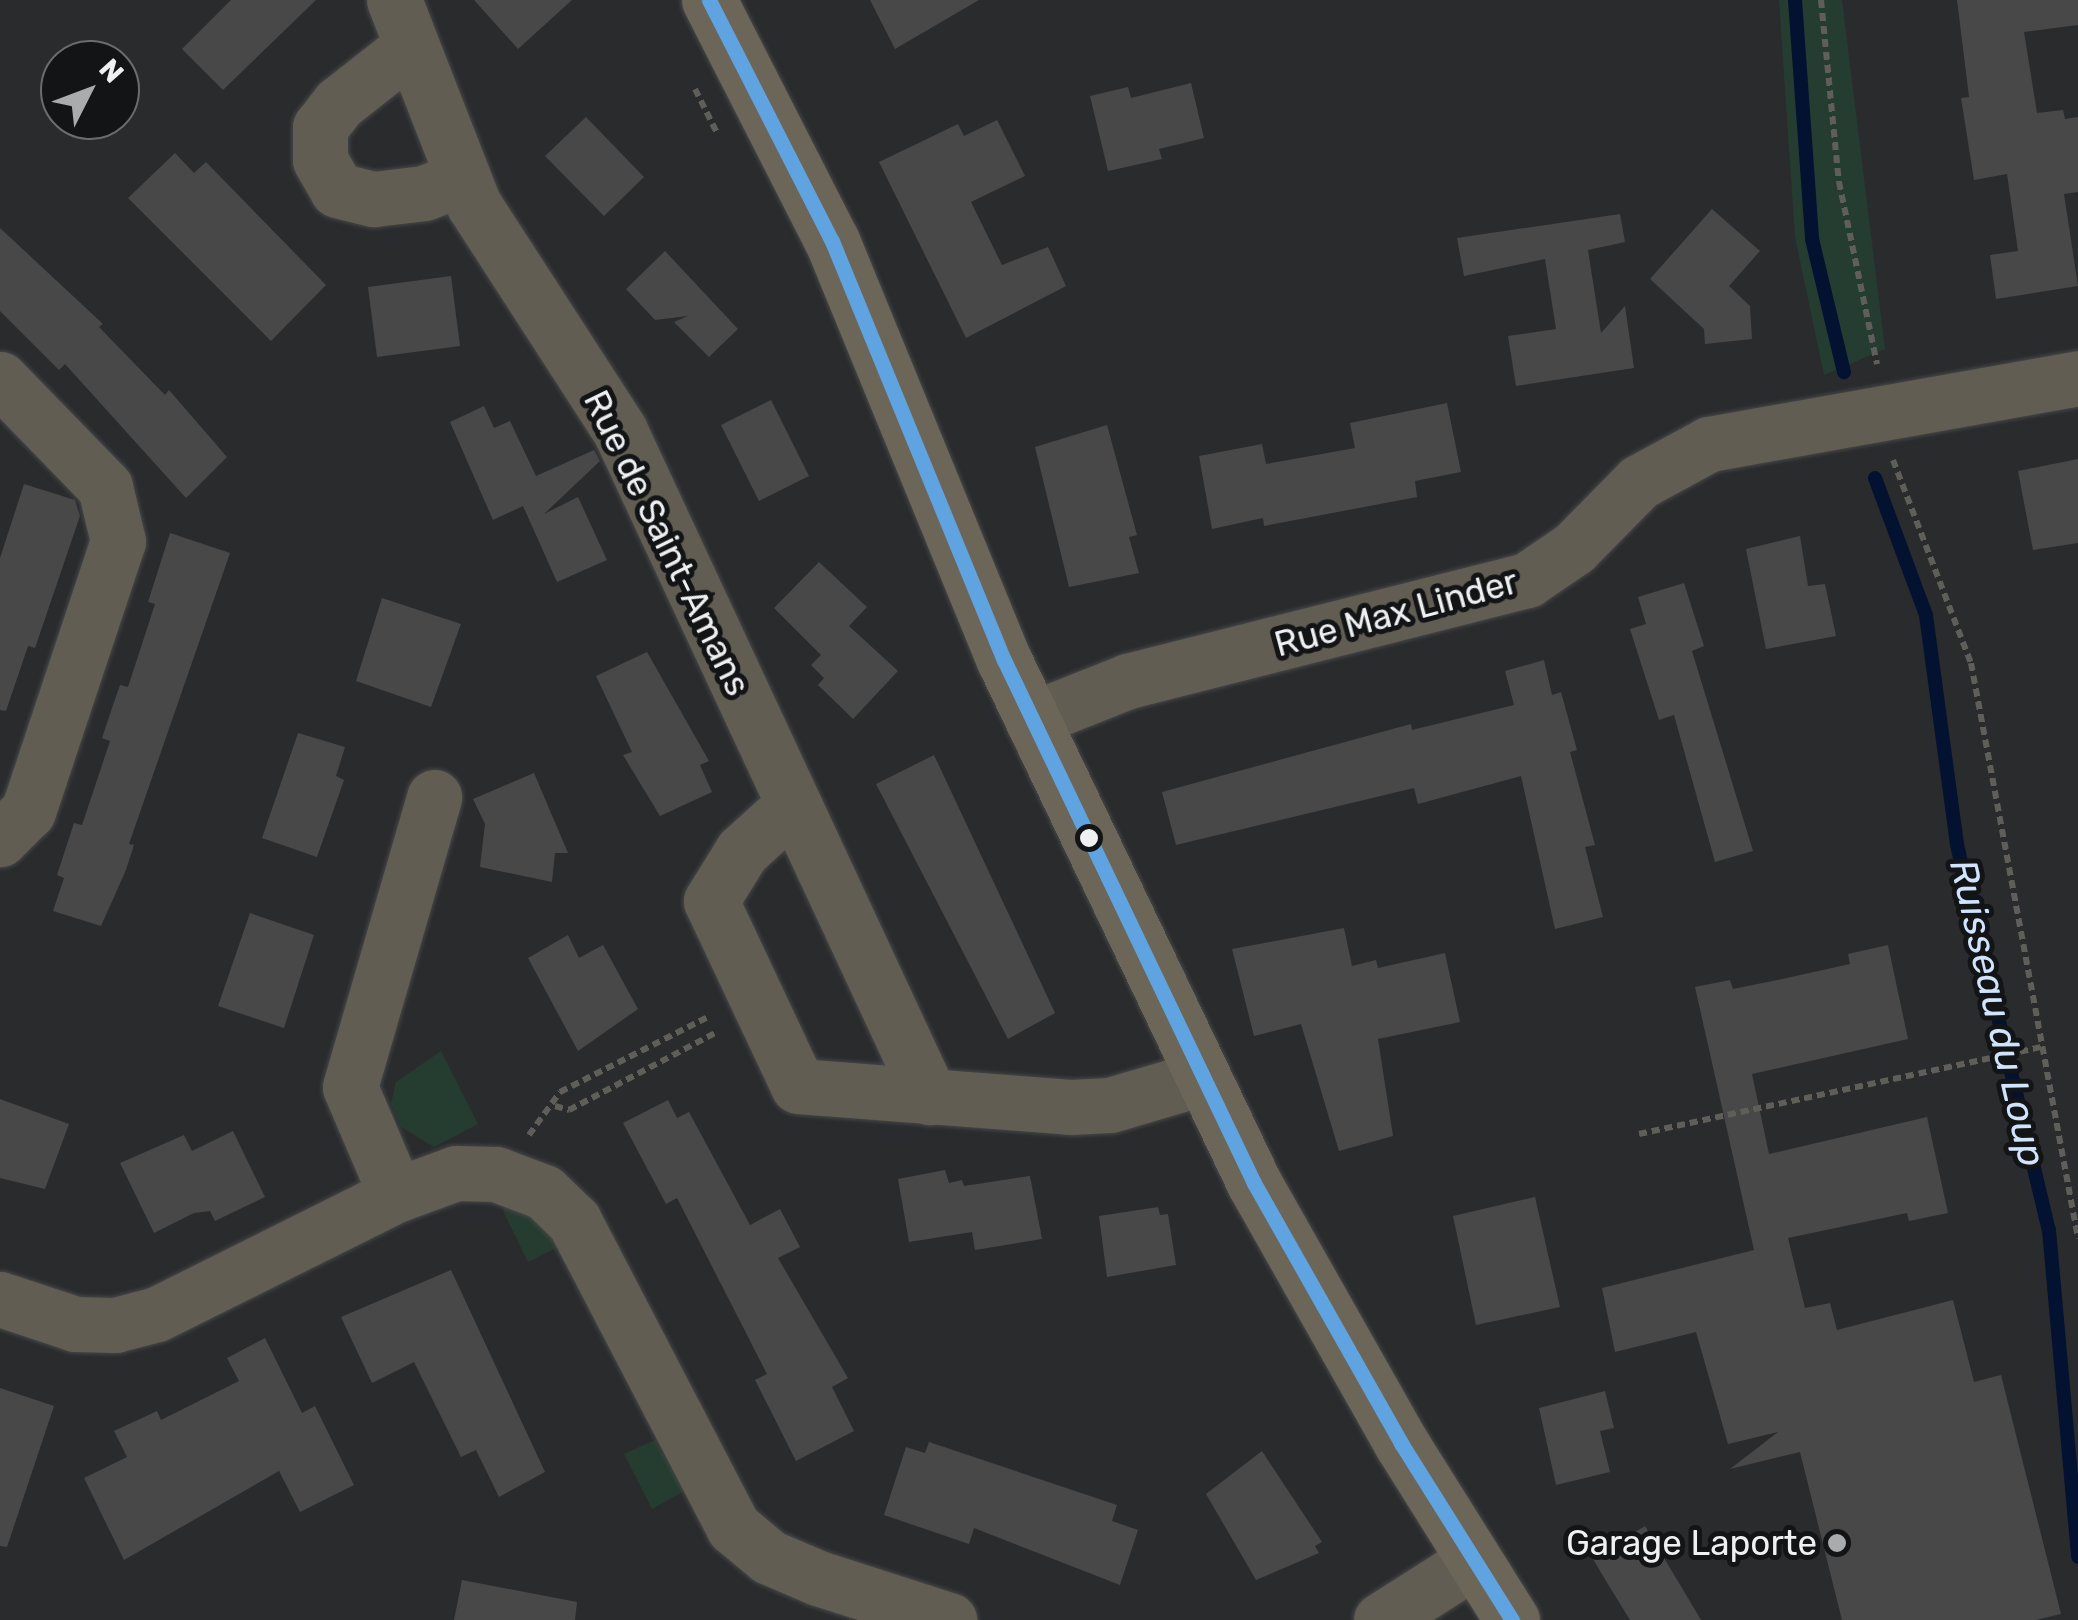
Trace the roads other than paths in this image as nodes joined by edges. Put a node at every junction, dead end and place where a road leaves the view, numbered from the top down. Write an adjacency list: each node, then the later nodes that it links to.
1 (709, 0): 6 (main road)
2 (402, 24): 3 (street, Rue de Saint-Amans); 3 (street, Rue de Saint-Amans)
3 (462, 179): 8 (street, Rue de Saint-Amans)
4 (2078, 378): 6 (street, Rue Max Linder)
5 (0, 379): 9 (street)
6 (1032, 720): 10 (main road)
7 (434, 797): 12 (street)
8 (796, 813): 11 (street, Rue de Saint-Amans); 11 (street)
9 (0, 839)
10 (1202, 1078): 11 (street); 14 (main road)
11 (930, 1097)
12 (396, 1195): 13 (street); 15 (street)
13 (0, 1299)
14 (1474, 1560): 16 (street); 17 (main road)
15 (949, 1620)
16 (1381, 1620)
17 (1512, 1620)

